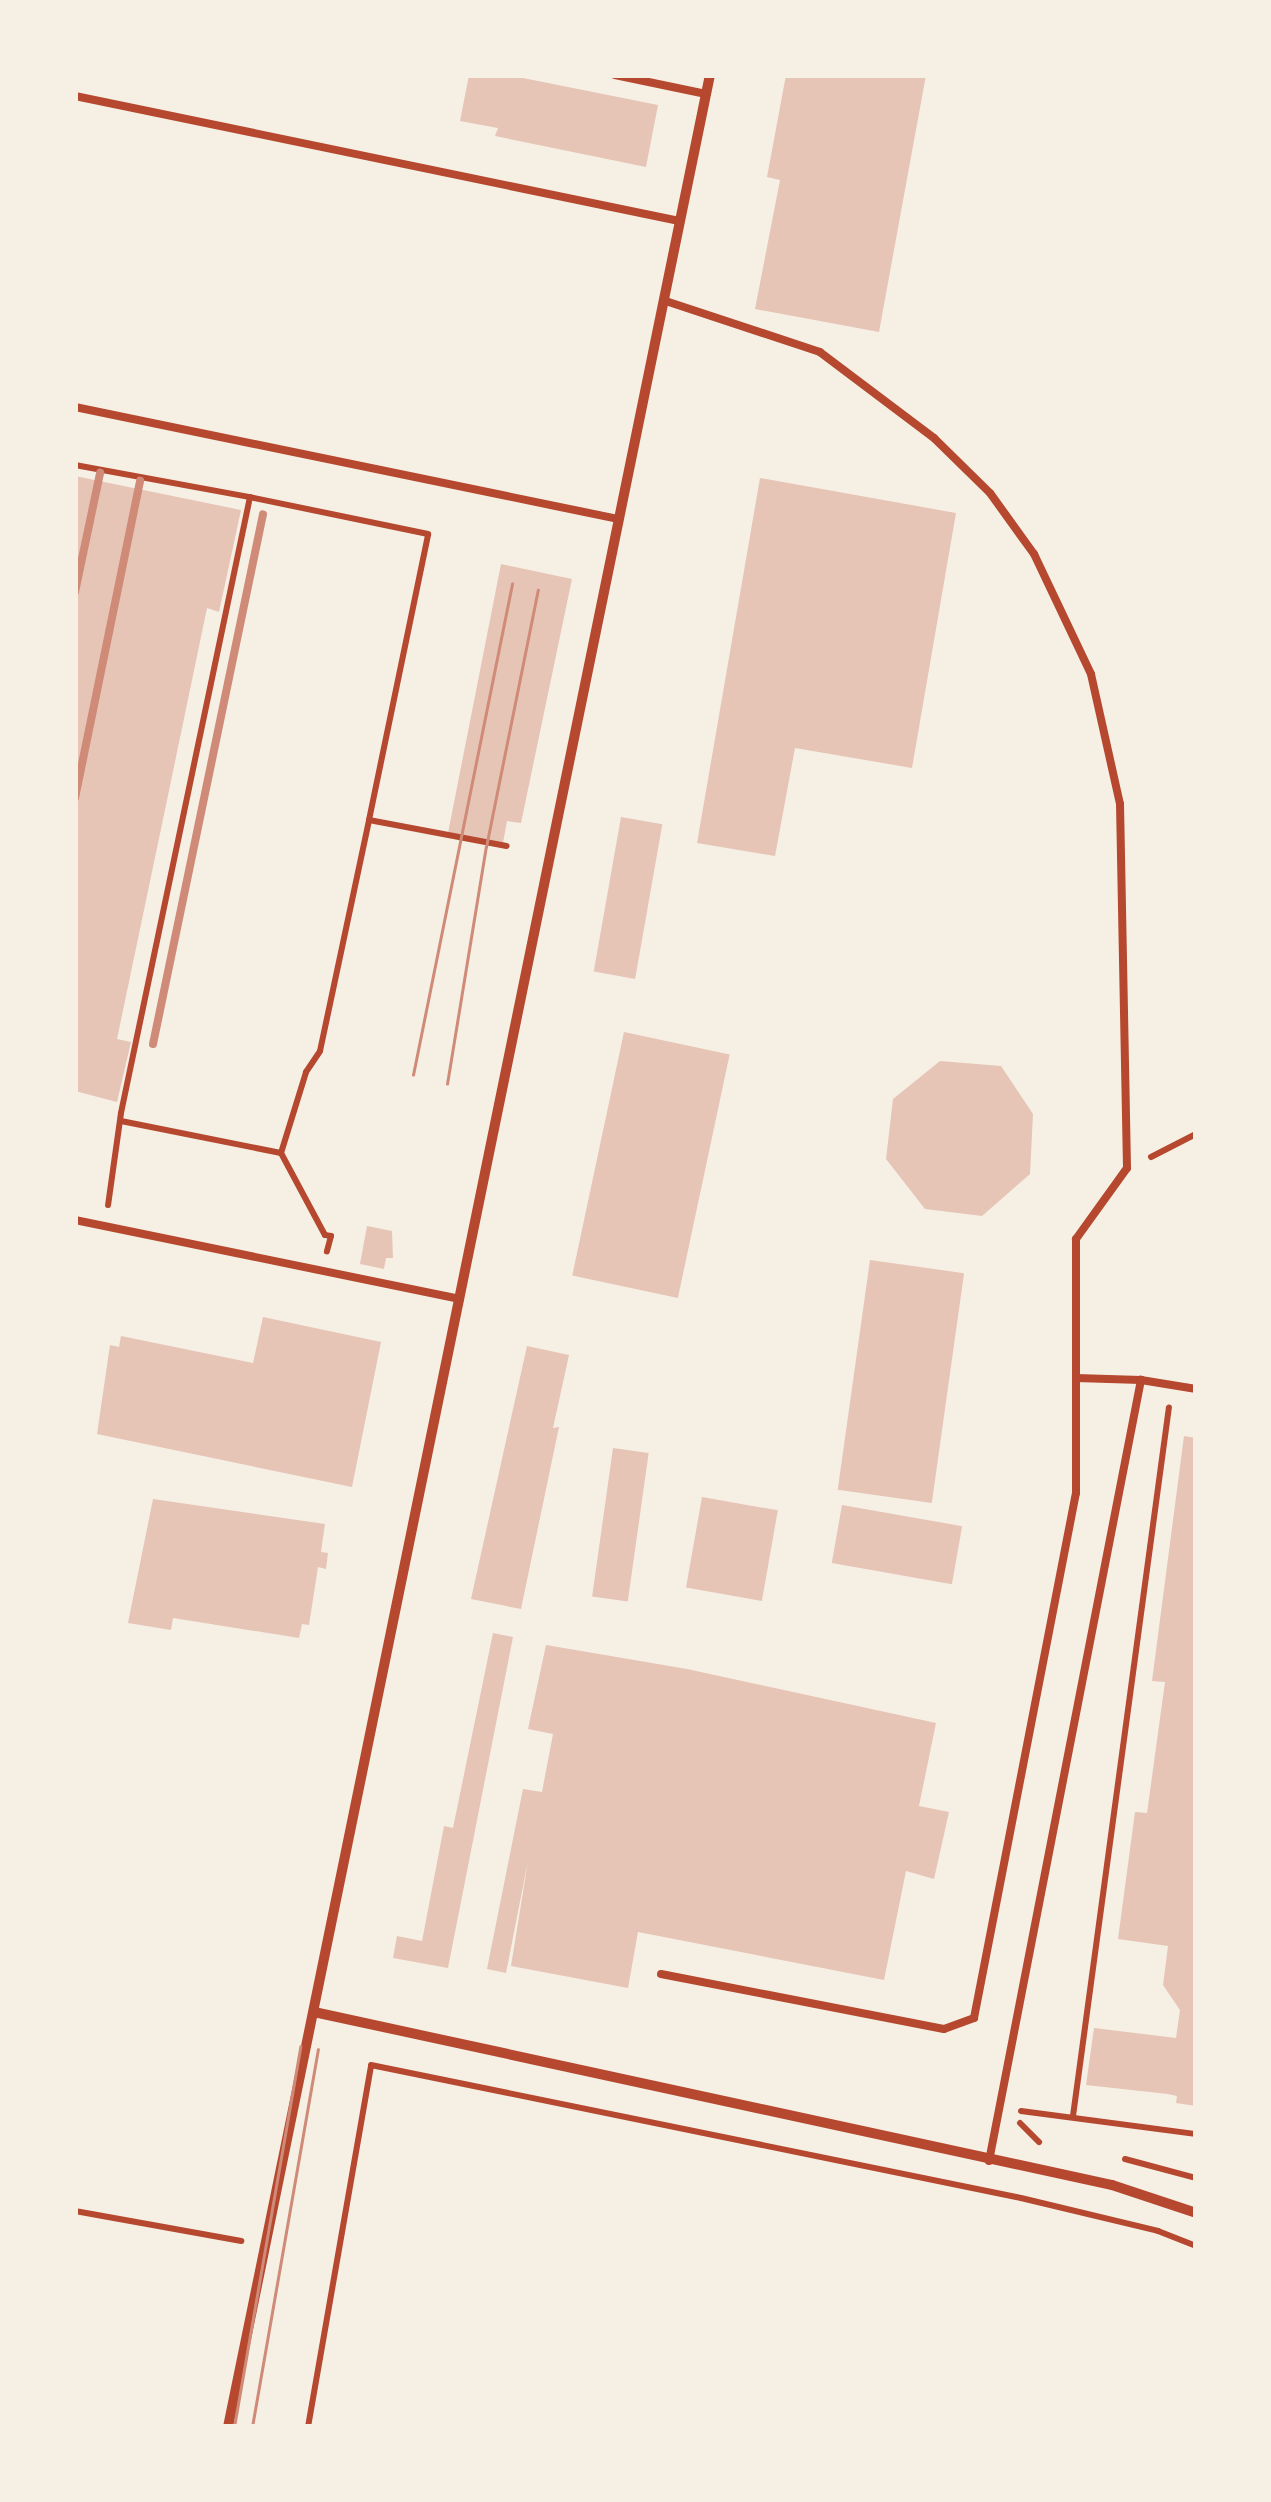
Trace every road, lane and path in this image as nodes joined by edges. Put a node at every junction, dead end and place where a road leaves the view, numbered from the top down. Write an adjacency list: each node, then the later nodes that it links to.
1 (615, 75): 3 (lane)
2 (710, 75): 3 (street)
3 (706, 94): 5 (street)
4 (75, 96): 5 (lane)
5 (679, 221): 6 (street)
6 (663, 300): 10 (street); 16 (lane)
7 (75, 407): 10 (lane)
8 (75, 465): 9 (path)
9 (250, 498): 11 (path); 13 (path)
10 (618, 519): 20 (street)
11 (368, 820): 12 (path); 15 (path)
12 (507, 846)
13 (121, 1122): 15 (path); 17 (path)
14 (1196, 1134): 16 (path)
15 (281, 1153): 19 (path)
16 (1127, 1168): 21 (lane)
17 (108, 1206)
18 (75, 1220): 20 (lane)
19 (327, 1252)
20 (460, 1299): 26 (street)
21 (1076, 1378): 22 (lane); 25 (lane)
22 (1141, 1380): 23 (lane); 30 (lane)
23 (1196, 1390)
24 (1170, 1407): 28 (path)
25 (660, 1974)
26 (314, 2012): 30 (street); 35 (street)
27 (1032, 2113): 28 (path)
28 (1073, 2116): 29 (path)
29 (1196, 2134)
30 (989, 2162): 32 (street)
31 (75, 2210): 33 (path)
32 (1196, 2213)
33 (241, 2242)
34 (1196, 2246): 36 (path)
35 (228, 2427)
36 (308, 2427)

